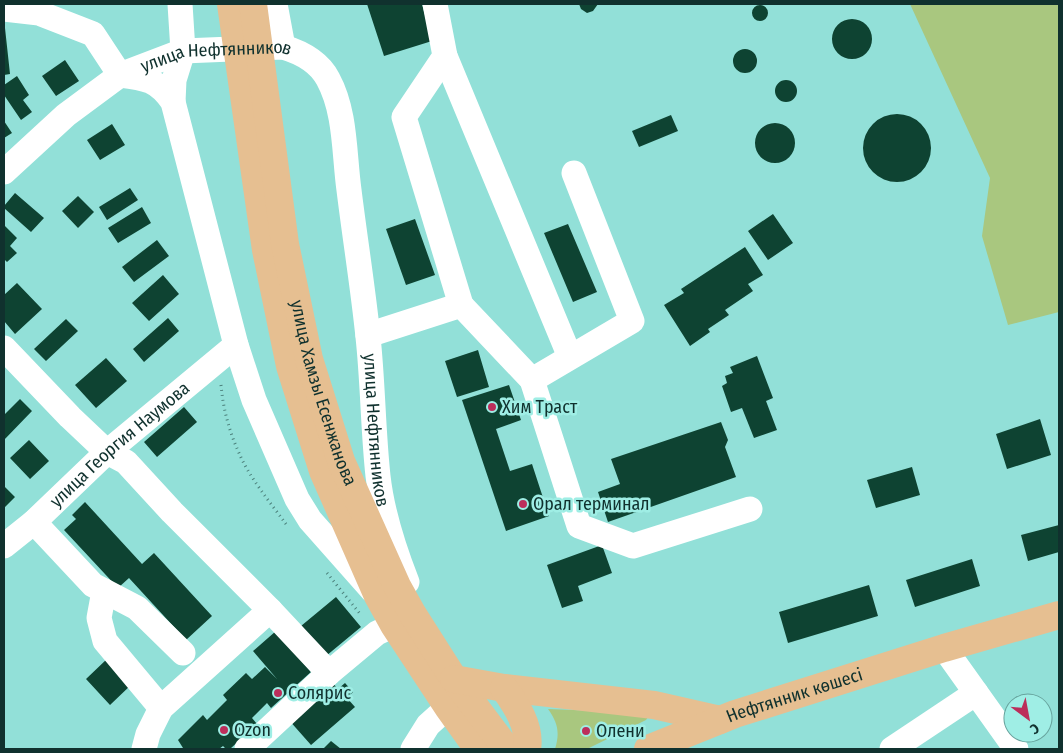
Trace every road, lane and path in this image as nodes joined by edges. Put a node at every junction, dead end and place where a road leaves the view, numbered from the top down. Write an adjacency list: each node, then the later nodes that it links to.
1 (180, 4): 8 (street)
2 (232, 4): 12 (main road)
3 (253, 4): 12 (main road)
4 (275, 4): 7 (street)
5 (435, 4): 9 (street)
6 (4, 9): 10 (street)
7 (283, 48): 8 (street, улица Нефтянников); 16 (street, улица Нефтянников)
8 (184, 51): 10 (street, улица Нефтянников); 11 (street)
9 (445, 56): 15 (street); 19 (street)
10 (120, 75): 11 (street, улица Нефтянников); 13 (street)
11 (173, 102): 17 (street, улица Нефтянников)
12 (258, 117): 26 (main road, улица Хамзы Есенжанова); 30 (main road, улица Хамзы Есенжанова)
13 (4, 172)
14 (574, 173): 19 (street)
15 (461, 305): 16 (street); 20 (street)
16 (368, 336): 30 (street, улица Нефтянников)
17 (236, 345): 21 (street, улица Георгия Наумова); 26 (street, улица Нефтянников)
18 (4, 348): 21 (street)
19 (570, 357): 20 (street)
20 (532, 380): 22 (street)
21 (107, 452): 23 (street, улица Георгия Наумова); 27 (street)
22 (750, 509)
23 (34, 522): 24 (street, улица Георгия Наумова); 25 (street)
24 (4, 546)
25 (104, 591): 32 (street); 38 (street)
26 (378, 596): 29 (main road, улица Хамзы Есенжанова)
27 (270, 610): 33 (street); 38 (street)
28 (1059, 614): 31 (main road, Нефтянник көшесі)
29 (394, 625): 33 (street); 37 (main road, улица Хамзы Есенжанова)
30 (432, 646): 34 (main road, улица Хамзы Есенжанова)
31 (944, 648): 36 (street); 39 (main road, Нефтянник көшесі)
32 (183, 653)
33 (329, 673): 42 (street)
34 (454, 679): 35 (main road); 45 (main road, улица Хамзы Есенжанова)
35 (504, 688): 39 (main road); 46 (main road)
36 (976, 693): 47 (street); 48 (street)
37 (448, 707): 43 (street); 44 (main road, улица Хамзы Есенжанова)
38 (161, 708): 41 (street)
39 (720, 720): 40 (main road, Нефтянник көшесі)
40 (661, 746)
41 (144, 749)
42 (247, 749)
43 (413, 749)
44 (478, 749)
45 (507, 749)
46 (527, 749)
47 (892, 749)
48 (1016, 749)

